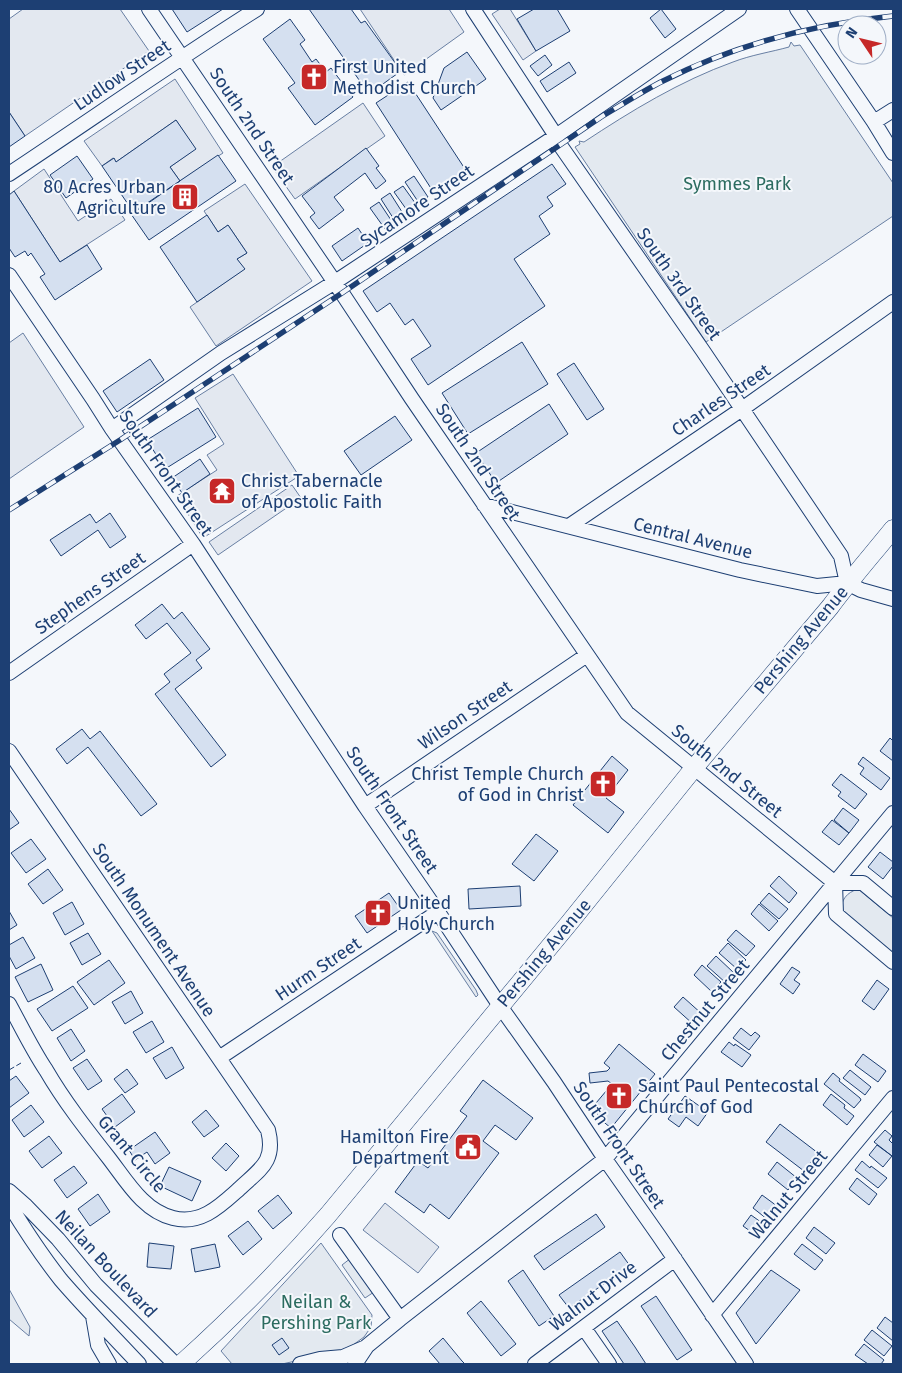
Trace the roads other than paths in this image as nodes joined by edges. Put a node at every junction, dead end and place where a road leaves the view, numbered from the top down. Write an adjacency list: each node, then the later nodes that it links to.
1 (149, 9): 6 (street, South 2nd Street)
2 (257, 9): 6 (street, Ludlow Street)
3 (473, 9): 9 (street, South 3rd Street)
4 (739, 9): 9 (street, Sycamore Street)
5 (797, 9): 8 (street)
6 (182, 57): 11 (street, Ludlow Street); 13 (street, South 2nd Street)
7 (893, 110): 8 (street)
8 (874, 122): 10 (street)
9 (556, 136): 13 (street, Sycamore Street); 15 (street, South 3rd Street)
10 (893, 153)
11 (9, 174)
12 (9, 275): 16 (street, South Front Street)
13 (335, 282): 16 (street, Sycamore Street); 17 (street, South 2nd Street)
14 (893, 302): 15 (street, Charles Street)
15 (742, 409): 18 (street, Charles Street); 21 (street, South 3rd Street)
16 (112, 429): 20 (street, South Front Street)
17 (484, 505): 18 (street, Central Avenue); 23 (street, South 2nd Street)
18 (569, 526): 21 (street, Central Avenue)
19 (893, 529): 21 (main road, Pershing Avenue)
20 (193, 544): 24 (street, Stephens Street); 27 (street, South Front Street)
21 (847, 583): 22 (street, Central Avenue); 26 (main road, Pershing Avenue)
22 (893, 598)
23 (587, 654): 26 (street, South 2nd Street); 27 (street, Wilson Street)
24 (9, 673)
25 (10, 754): 35 (street, South Monument Avenue)
26 (694, 768): 29 (street, South 2nd Street); 34 (main road, Pershing Avenue)
27 (365, 806): 31 (street, South Front Street)
28 (893, 813): 29 (street, Chestnut Street)
29 (836, 883): 30 (street); 32 (street); 38 (street, Chestnut Street)
30 (893, 908)
31 (438, 912): 34 (street, South Front Street); 35 (street, Hurm Street)
32 (893, 962)
33 (9, 1004): 37 (street, Grant Circle)
34 (500, 1006): 38 (street, South Front Street); 51 (main road, Pershing Avenue)
35 (219, 1058): 37 (street, South Monument Avenue)
36 (893, 1098): 43 (street, Walnut Street)
37 (268, 1130)
38 (605, 1159): 42 (street, South Front Street); 45 (street, Chestnut Street)
39 (9, 1191): 50 (street, Neilan Boulevard)
40 (9, 1204): 44 (street)
41 (340, 1235): 45 (street)
42 (675, 1259): 43 (street, South Front Street); 46 (street, Walnut Drive)
43 (712, 1315): 56 (street, South Front Street)
44 (93, 1316): 48 (street); 49 (street)
45 (400, 1319): 47 (street, Chestnut Street)
46 (584, 1328): 54 (street, Walnut Drive); 55 (street)
47 (367, 1346): 52 (street, Chestnut Street); 53 (street, Chestnut Street)
48 (109, 1364)
49 (139, 1364)
50 (175, 1364)
51 (181, 1364)
52 (300, 1364)
53 (355, 1364)
54 (535, 1364)
55 (609, 1364)
56 (746, 1364)

